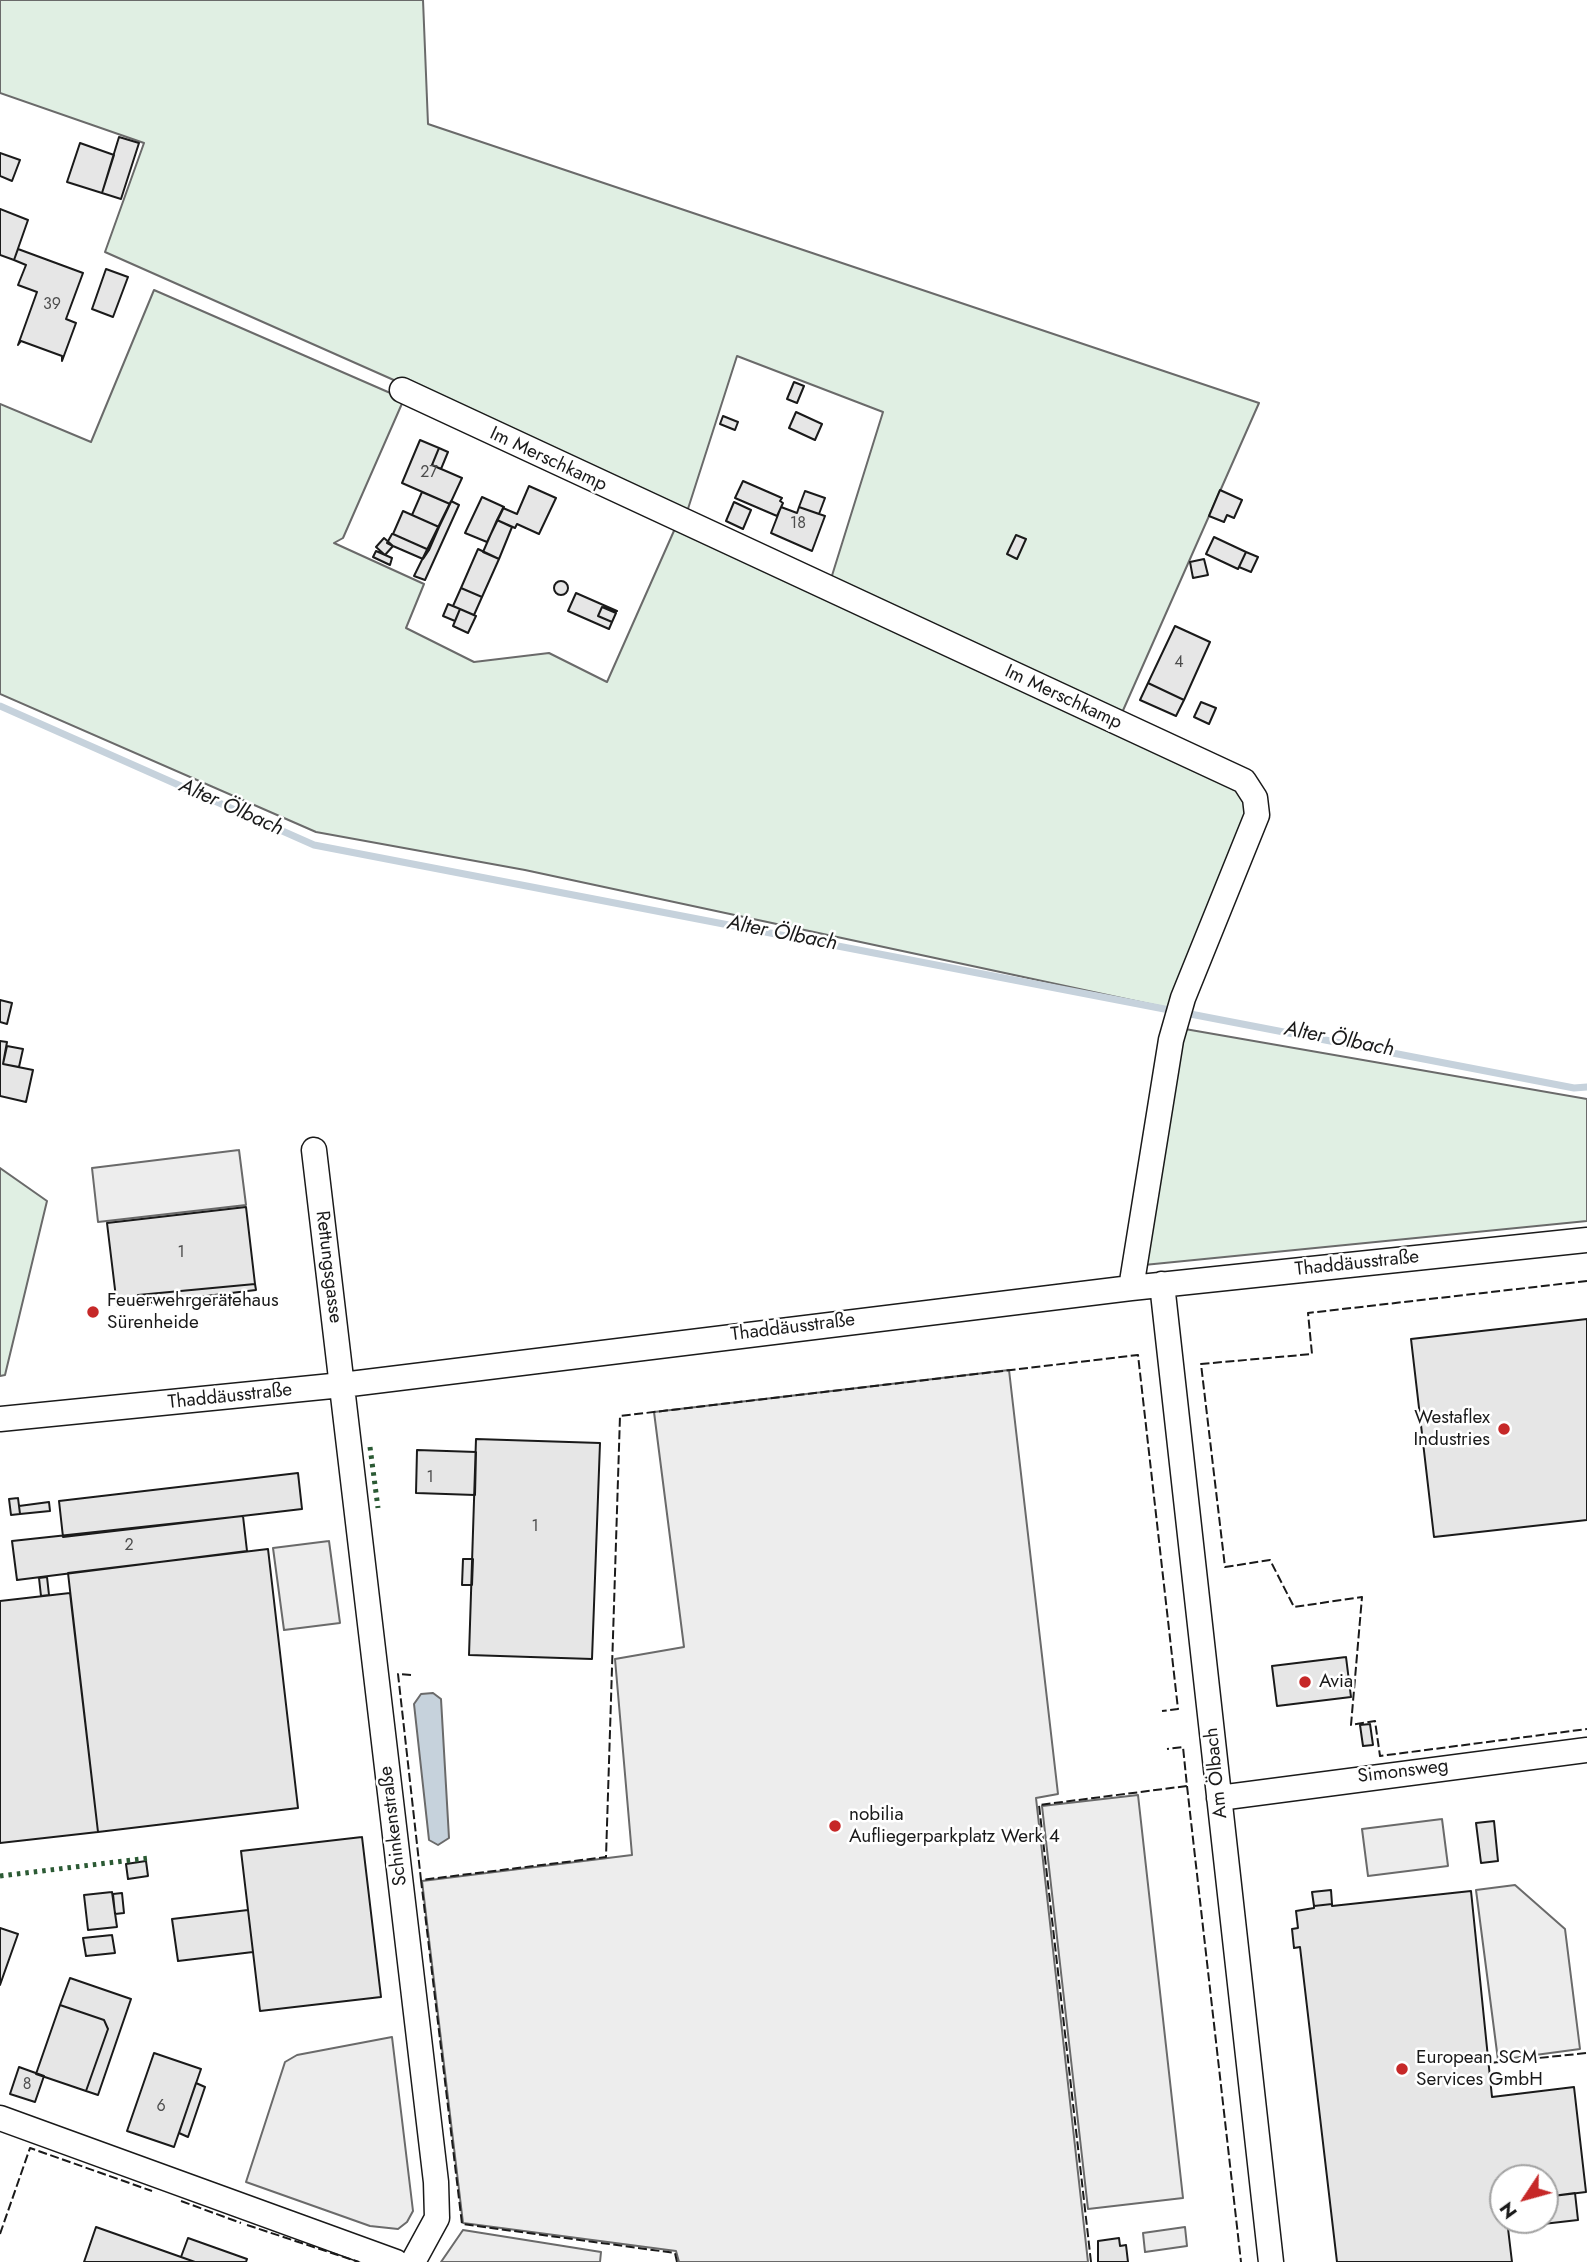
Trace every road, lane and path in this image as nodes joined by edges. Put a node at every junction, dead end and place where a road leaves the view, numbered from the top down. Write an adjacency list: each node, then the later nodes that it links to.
1 (402, 390): 5 (street, Im Merschkamp)
2 (314, 1150): 6 (street, Rettungsgasse)
3 (1587, 1240): 4 (street, Thaddäusstraße)
4 (1162, 1284): 5 (street, Thaddäusstraße); 9 (street, Am Ölbach)
5 (1130, 1288): 6 (street, Thaddäusstraße)
6 (342, 1385): 7 (street, Thaddäusstraße); 12 (street, Schinkenstraße)
7 (0, 1419)
8 (1587, 1750): 9 (street, Simonsweg)
9 (1219, 1798): 13 (street, Am Ölbach)
10 (0, 2119): 11 (street)
11 (396, 2262)
12 (414, 2262)
13 (1271, 2262)

